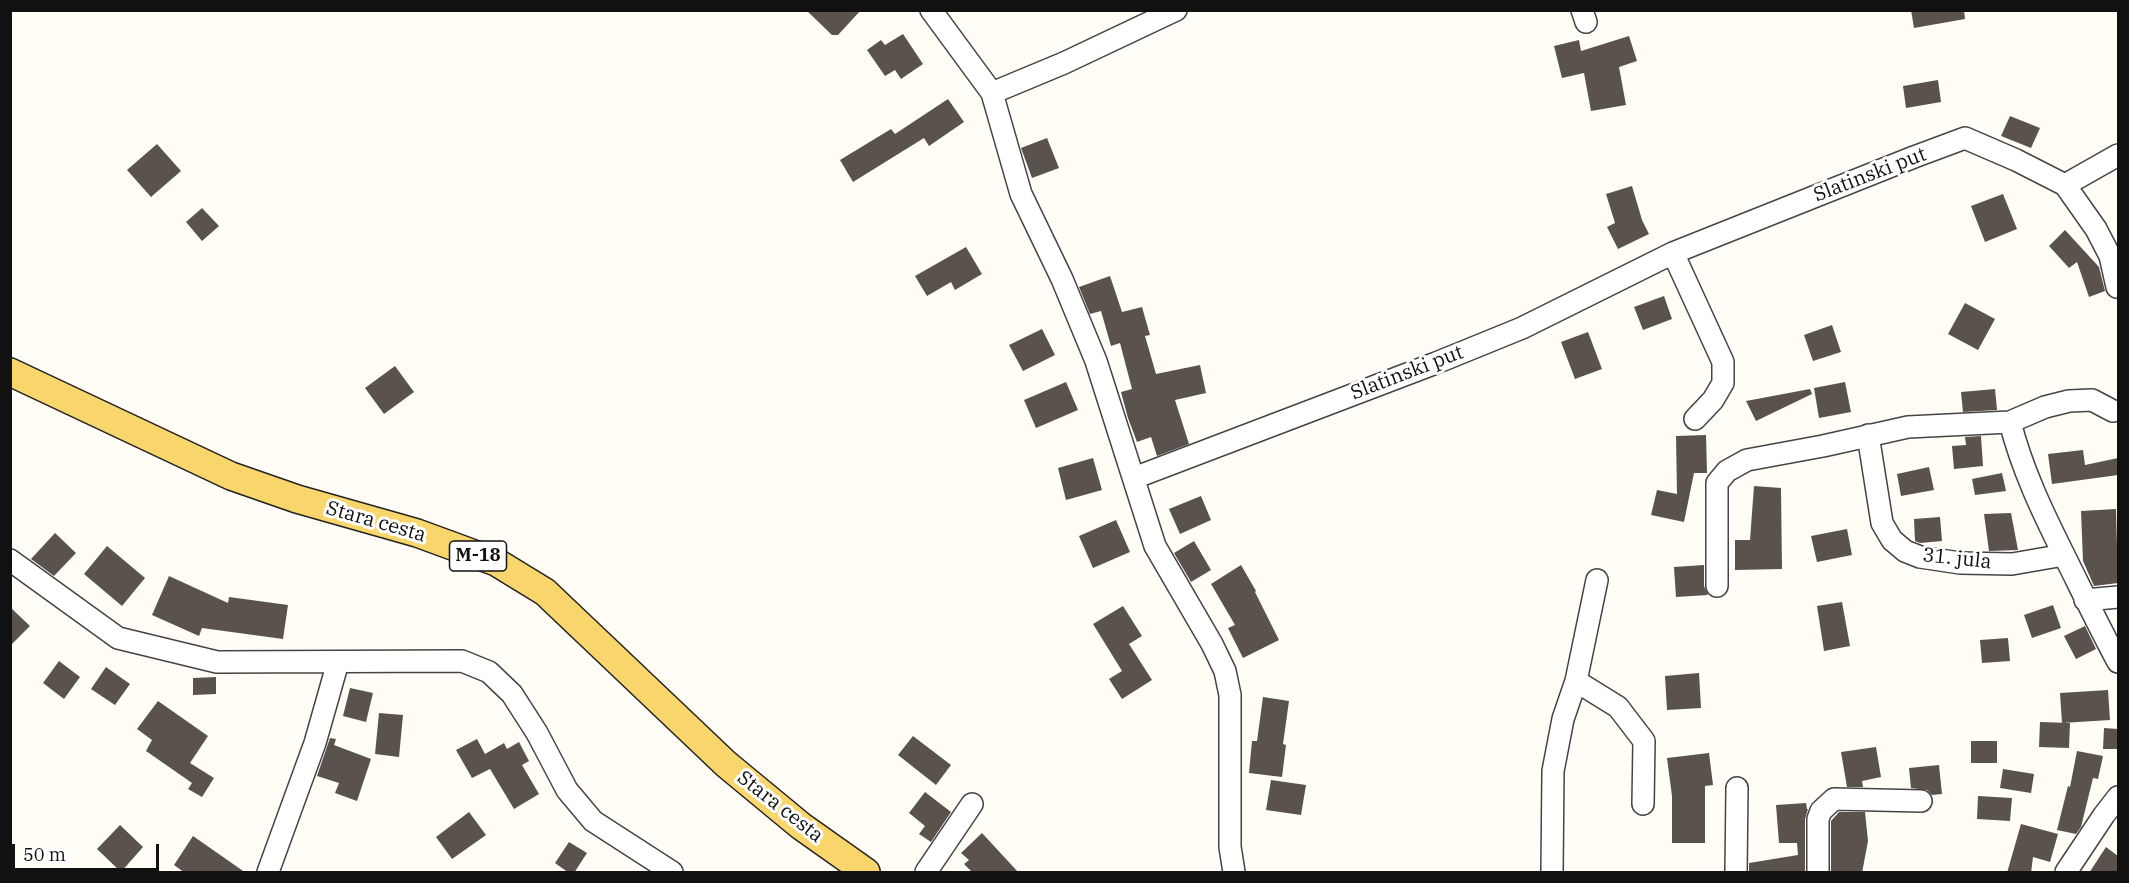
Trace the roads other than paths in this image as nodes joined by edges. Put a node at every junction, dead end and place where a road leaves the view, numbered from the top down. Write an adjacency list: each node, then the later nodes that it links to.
1 (931, 10): 3 (street)
2 (1176, 10): 3 (street)
3 (992, 93): 13 (street)
4 (2118, 155): 5 (street)
5 (2065, 185): 6 (street, Slatinski put); 7 (street, Slatinski put)
6 (1673, 253): 10 (street); 13 (street, Slatinski put)
7 (2117, 287)
8 (10, 372): 30 (main road, Stara cesta / M-18)
9 (2113, 411): 11 (street)
10 (1695, 419)
11 (2010, 422): 12 (street); 14 (street)
12 (1868, 435): 14 (street, 31. jula); 17 (street)
13 (1134, 478): 32 (street)
14 (2064, 555): 19 (street)
15 (10, 560): 20 (street)
16 (1597, 580): 22 (street)
17 (1717, 586)
18 (2118, 597): 19 (street)
19 (2085, 600): 21 (street)
20 (338, 662): 28 (street); 29 (street)
21 (2118, 662)
22 (1576, 681): 27 (street); 33 (street)
23 (1737, 788): 34 (street)
24 (2118, 797): 36 (street)
25 (1921, 801): 35 (street)
26 (972, 804): 31 (street)
27 (1643, 804)
28 (268, 873)
29 (672, 873)
30 (866, 873)
31 (926, 873)
32 (1234, 873)
33 (1552, 873)
34 (1736, 873)
35 (1818, 873)
36 (2066, 873)

